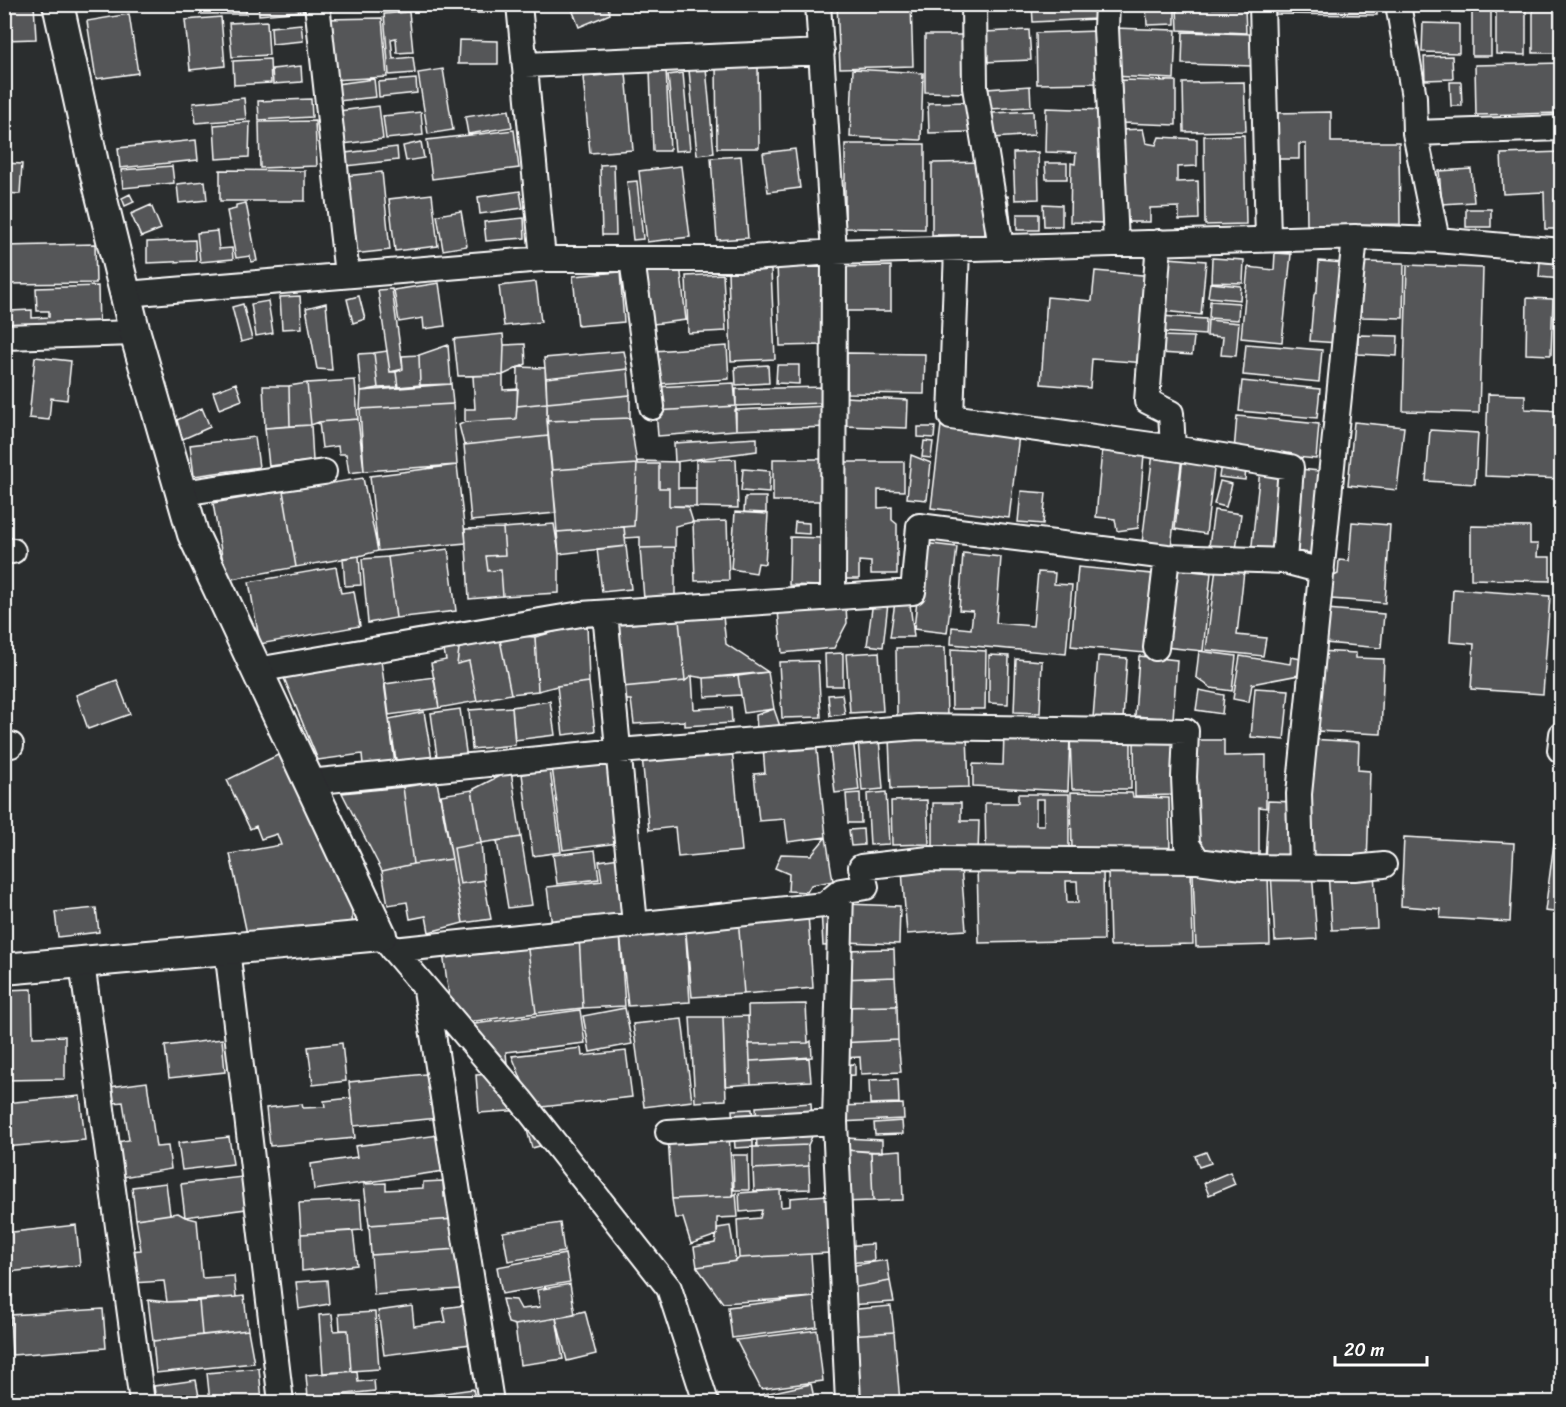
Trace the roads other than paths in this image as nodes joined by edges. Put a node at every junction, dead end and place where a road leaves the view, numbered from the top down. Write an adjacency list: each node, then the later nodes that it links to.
1 (58, 4): 25 (street)
2 (317, 4): 24 (street)
3 (519, 4): 10 (street)
4 (818, 4): 9 (street)
5 (974, 4): 18 (street)
6 (1107, 4): 17 (street)
7 (1262, 4): 14 (street)
8 (1398, 4): 12 (street)
9 (822, 52): 10 (street); 21 (street)
10 (526, 65): 22 (street)
11 (1562, 128): 12 (street)
12 (1415, 133): 15 (street)
13 (1354, 237): 14 (street); 15 (street); 34 (street)
14 (1268, 239): 16 (street)
15 (1437, 240): 20 (street)
16 (1160, 242): 17 (street); 29 (street)
17 (1116, 243): 18 (street)
18 (1001, 247): 19 (street)
19 (957, 249): 21 (street); 29 (street)
20 (1562, 251)
21 (834, 252): 23 (street); 35 (street)
22 (543, 259): 23 (street); 24 (street)
23 (632, 259): 28 (street)
24 (347, 275): 25 (street)
25 (126, 294): 26 (street)
26 (135, 333): 27 (street); 31 (street)
27 (4, 337)
28 (652, 407)
29 (1173, 448): 33 (street)
30 (324, 472): 31 (street)
31 (182, 493): 38 (street)
32 (1167, 557): 33 (street); 35 (street); 37 (street)
33 (1284, 561): 34 (street)
34 (1322, 571): 43 (street)
35 (833, 597): 36 (street)
36 (605, 612): 38 (street); 39 (street)
37 (1156, 648)
38 (257, 670): 40 (street)
39 (619, 751): 40 (street); 41 (street); 45 (street)
40 (309, 782): 46 (street)
41 (1198, 861): 43 (street); 44 (street)
42 (1384, 865): 43 (street)
43 (1301, 867)
44 (841, 891): 45 (street); 51 (street)
45 (635, 924): 46 (street)
46 (387, 942): 47 (street); 50 (street)
47 (227, 949): 48 (street); 54 (street)
48 (82, 963): 49 (street); 53 (street)
49 (4, 969)
50 (426, 989): 55 (street); 56 (street)
51 (835, 1122): 52 (street); 57 (street)
52 (668, 1132)
53 (142, 1402)
54 (281, 1402)
55 (490, 1402)
56 (706, 1402)
57 (848, 1402)

